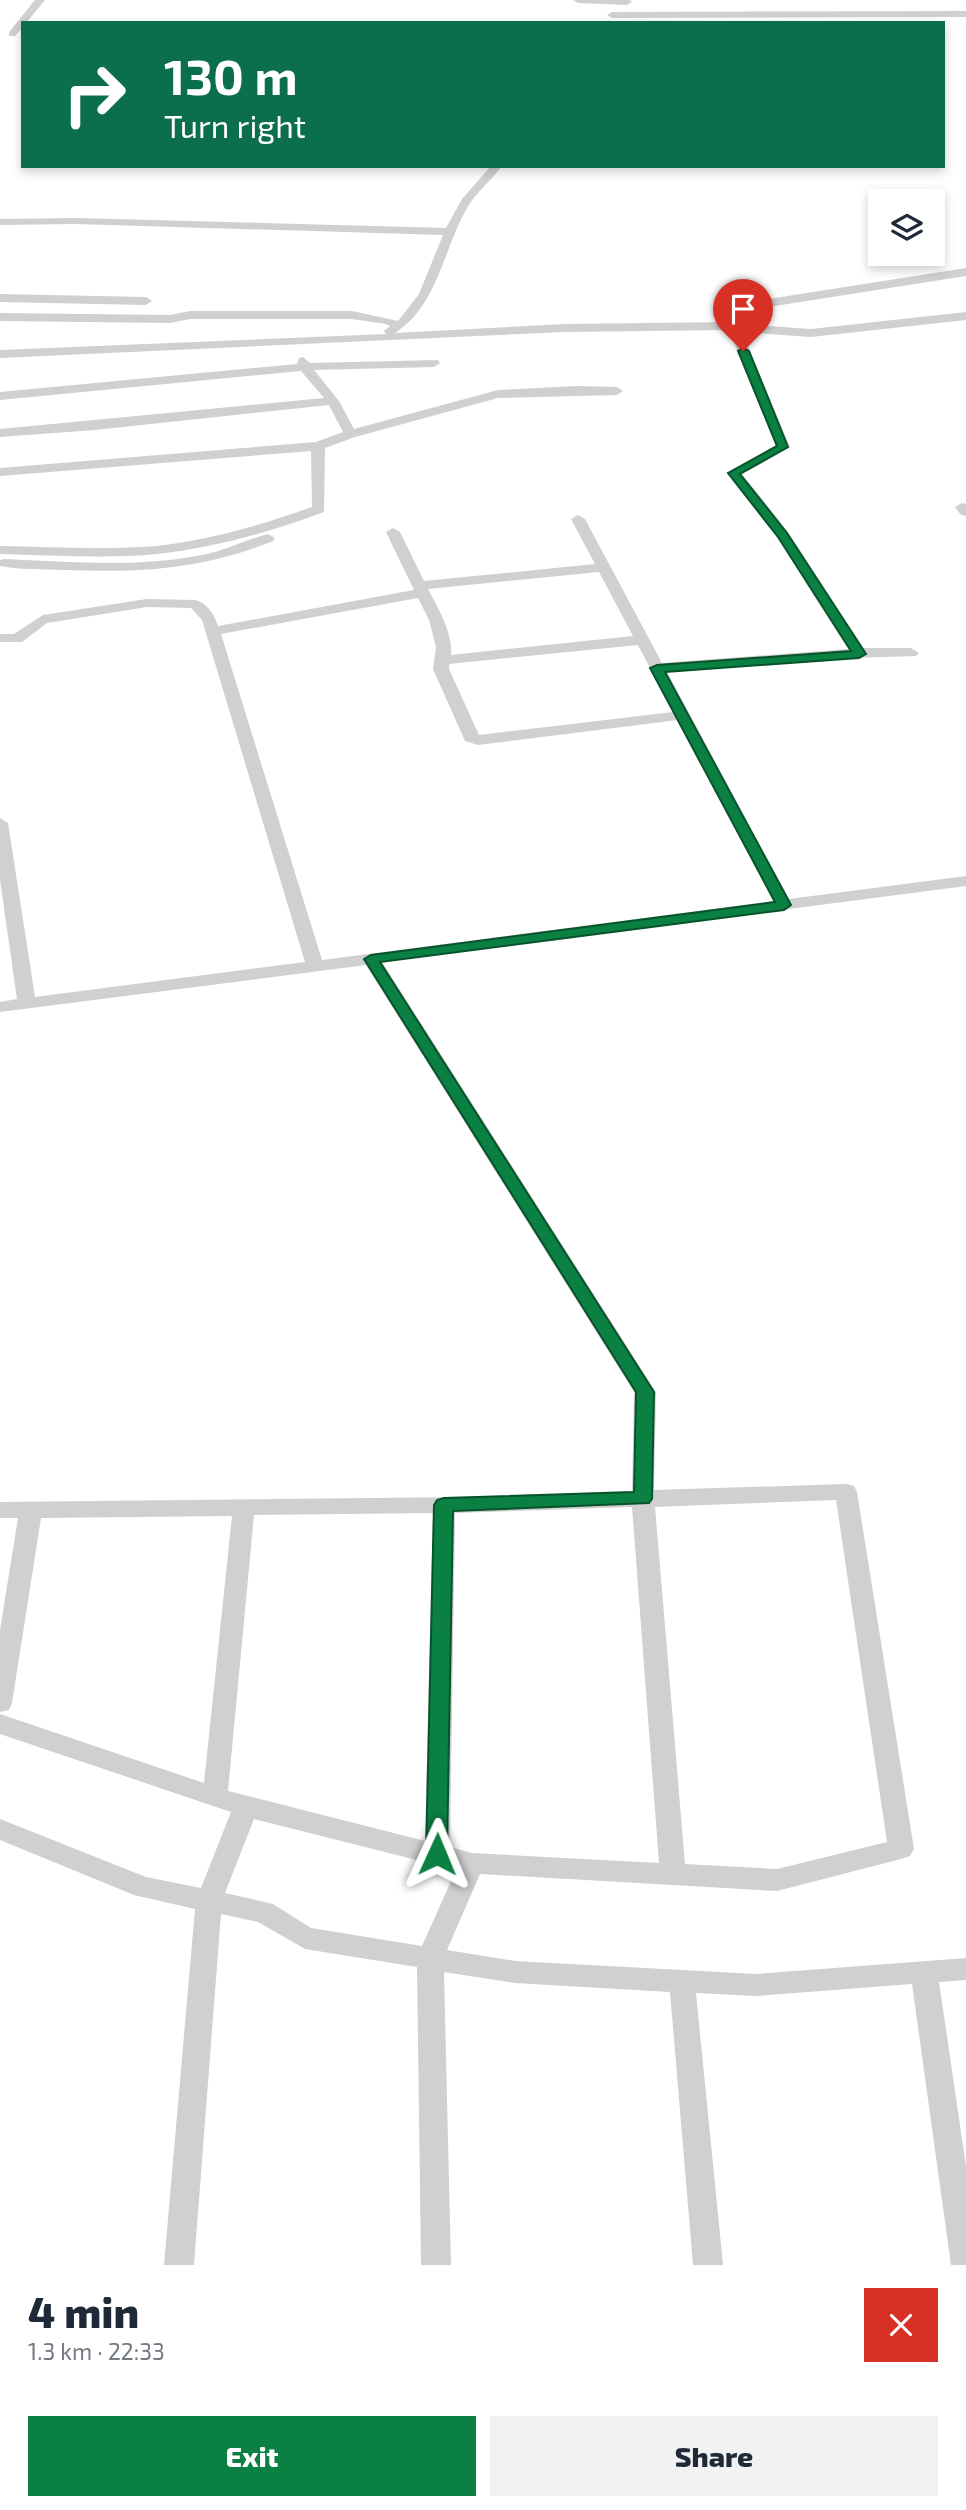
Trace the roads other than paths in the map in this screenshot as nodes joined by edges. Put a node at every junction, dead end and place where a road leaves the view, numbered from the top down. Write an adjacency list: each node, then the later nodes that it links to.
1 (40, 0): 6 (street)
2 (578, 0): 3 (street)
3 (628, 1): 5 (street)
4 (966, 14): 5 (street)
5 (610, 19)
6 (27, 21)
7 (0, 32): 8 (street)
8 (18, 35)
9 (495, 168): 11 (street)
10 (0, 222): 11 (street)
11 (451, 232): 17 (street)
12 (966, 272): 18 (street)
13 (0, 298): 14 (street)
14 (146, 300)
15 (966, 316): 18 (street)
16 (0, 317): 17 (street)
17 (400, 326): 19 (street)
18 (734, 327): 19 (street); 42 (street)
19 (373, 338): 20 (street)
20 (300, 342): 21 (street); 23 (street)
21 (0, 354)
22 (434, 363): 23 (street)
23 (304, 367): 25 (street); 26 (street)
24 (617, 391): 28 (street)
25 (0, 396)
26 (332, 401): 27 (street); 28 (street)
27 (0, 433)
28 (350, 434): 29 (street)
29 (318, 446): 30 (street); 32 (street)
30 (0, 472)
31 (578, 519): 36 (street)
32 (282, 522): 34 (street); 35 (street)
33 (393, 532): 37 (street)
34 (0, 550)
35 (0, 563)
36 (603, 567): 37 (street); 40 (street)
37 (421, 590): 38 (street); 43 (street)
38 (213, 631): 39 (street); 50 (street)
39 (0, 638)
40 (642, 639): 43 (street); 44 (street)
41 (911, 653): 42 (street)
42 (859, 654): 44 (street)
43 (441, 660): 45 (street)
44 (657, 668): 45 (street)
45 (684, 715): 48 (street)
46 (0, 823): 51 (street)
47 (966, 881): 48 (street)
48 (784, 905): 49 (street)
49 (371, 959): 50 (street); 53 (street)
50 (315, 966): 51 (street)
51 (27, 1003): 52 (street)
52 (0, 1007)
53 (643, 1499): 54 (street); 65 (street); 65 (street)
54 (444, 1505): 55 (street); 63 (street)
55 (244, 1507): 57 (street); 60 (street)
56 (0, 1510): 57 (street)
57 (32, 1510): 58 (street)
58 (0, 1703)
59 (0, 1724): 60 (street)
60 (215, 1797): 61 (street)
61 (246, 1807): 63 (street); 66 (street)
62 (0, 1829): 66 (street)
63 (437, 1854): 64 (street)
64 (472, 1864): 65 (street); 67 (street)
65 (673, 1874)
66 (209, 1901): 67 (street); 71 (street)
67 (430, 1958): 70 (street); 72 (street)
68 (966, 1969): 69 (street)
69 (924, 1972): 70 (street); 74 (street)
70 (682, 1981): 73 (street)
71 (179, 2265)
72 (436, 2265)
73 (708, 2265)
74 (966, 2265)

